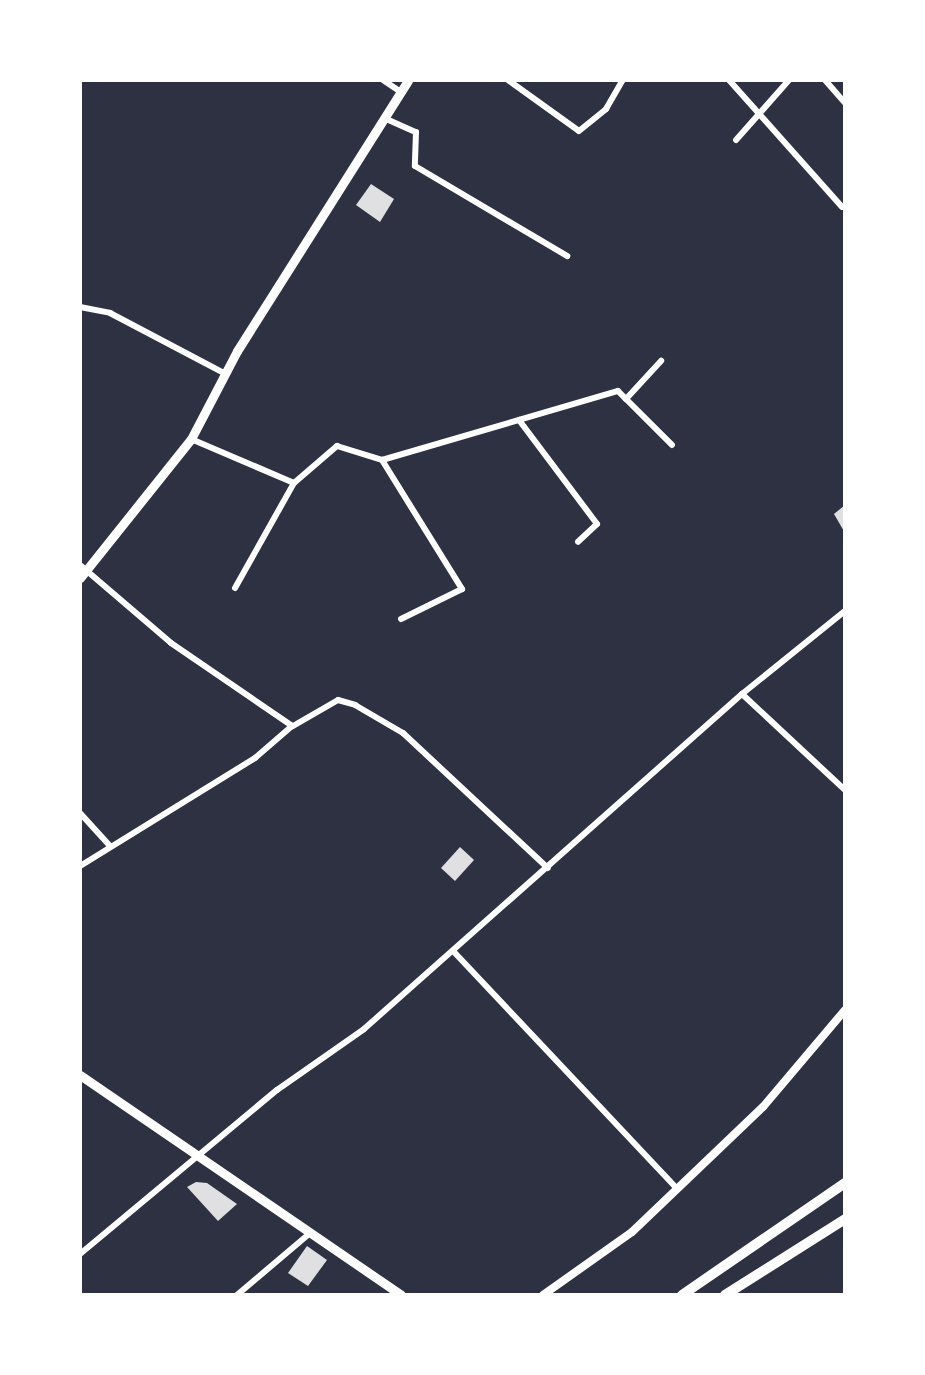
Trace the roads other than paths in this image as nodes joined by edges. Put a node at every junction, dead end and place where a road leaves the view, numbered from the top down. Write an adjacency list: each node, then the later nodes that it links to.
1 (383, 80): 8 (street)
2 (408, 80): 8 (main road)
3 (508, 80): 4 (street)
4 (624, 80)
5 (728, 80): 10 (street)
6 (789, 80): 10 (street)
7 (825, 80): 9 (street)
8 (401, 92): 11 (main road)
9 (845, 103)
10 (762, 114): 12 (street); 13 (street)
11 (382, 117): 14 (street); 17 (main road)
12 (736, 140)
13 (842, 207)
14 (567, 256)
15 (80, 307): 17 (street)
16 (661, 360): 18 (street)
17 (224, 373): 20 (main road)
18 (626, 398): 19 (street); 21 (street)
19 (519, 420): 22 (street); 24 (street)
20 (191, 439): 23 (street); 25 (main road)
21 (672, 445)
22 (382, 460): 23 (street); 28 (street)
23 (294, 483): 26 (street)
24 (578, 542)
25 (82, 572): 30 (street)
26 (235, 588)
27 (845, 611): 29 (street)
28 (401, 619)
29 (742, 694): 31 (street); 35 (street)
30 (292, 726): 33 (street); 35 (street)
31 (845, 790)
32 (80, 813): 33 (street)
33 (109, 846): 34 (street)
34 (80, 866)
35 (548, 868): 36 (street)
36 (454, 952): 39 (street); 41 (street)
37 (845, 1010): 41 (street)
38 (80, 1076): 39 (main road)
39 (198, 1152): 43 (main road); 44 (street)
40 (845, 1183): 48 (highway)
41 (677, 1189): 47 (street)
42 (845, 1220): 49 (highway)
43 (310, 1234): 45 (street); 46 (main road)
44 (80, 1254)
45 (238, 1295)
46 (401, 1295)
47 (543, 1295)
48 (682, 1295)
49 (726, 1295)

